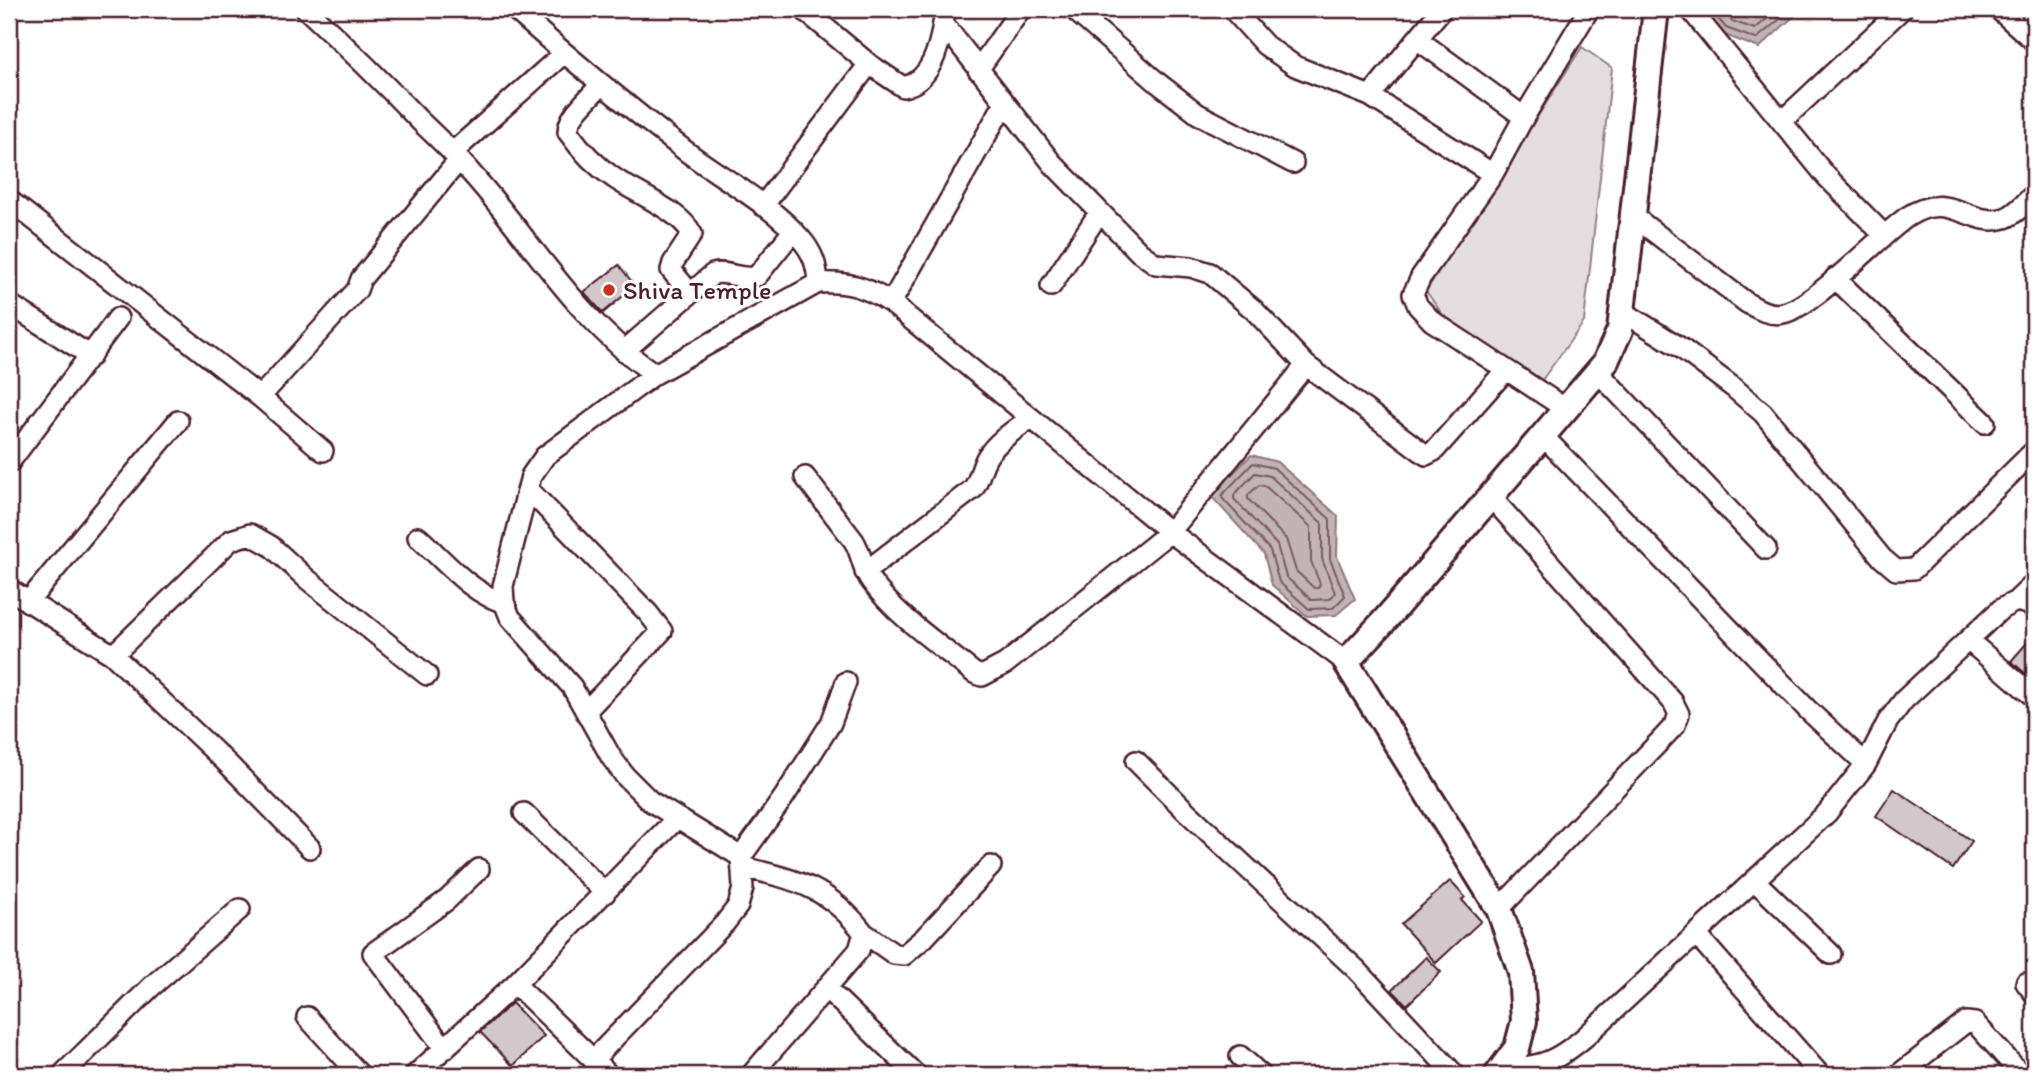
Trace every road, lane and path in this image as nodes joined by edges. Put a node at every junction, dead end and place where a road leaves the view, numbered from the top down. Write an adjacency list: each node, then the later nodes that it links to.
1 (306, 9): 24 (street)
2 (514, 9): 16 (street)
3 (803, 9): 17 (street)
4 (1020, 9): 18 (street)
5 (1073, 9): 25 (street)
6 (1442, 9): 14 (street)
7 (1589, 9): 22 (street)
8 (1656, 9): 31 (main road)
9 (1690, 9): 23 (street)
10 (1902, 9): 23 (street)
11 (1998, 9): 15 (street)
12 (1235, 10): 20 (street)
13 (944, 16): 17 (street); 18 (street)
14 (1417, 39): 20 (street); 22 (street)
15 (2034, 41)
16 (563, 54): 19 (street); 24 (street)
17 (869, 64): 29 (street)
18 (978, 70): 21 (street)
19 (600, 85): 29 (street); 37 (street)
20 (1370, 96): 26 (street)
21 (1004, 104): 30 (street); 38 (street)
22 (1524, 117): 26 (street)
23 (1782, 121): 33 (street)
24 (456, 157): 42 (street); 48 (street)
25 (1293, 163)
26 (1493, 174): 45 (street)
27 (2034, 194): 33 (street)
28 (9, 200): 48 (street)
29 (763, 206): 32 (street)
30 (1099, 213): 36 (street); 44 (street)
31 (1633, 216): 34 (street); 40 (main road)
32 (793, 231): 35 (street); 37 (street)
33 (1884, 235): 34 (street)
34 (1835, 278): 52 (street)
35 (818, 283): 38 (street); 47 (street)
36 (1051, 286)
37 (690, 293): 42 (street)
38 (891, 303): 50 (street)
39 (9, 304): 43 (street)
40 (1622, 311): 46 (main road); 55 (street)
41 (118, 318): 43 (street)
42 (624, 351): 47 (street)
43 (90, 356): 56 (street)
44 (1306, 365): 45 (street); 60 (street)
45 (1506, 370): 49 (street)
46 (1598, 372): 49 (main road); 62 (street)
47 (655, 374): 58 (street)
48 (260, 397): 54 (street)
49 (1566, 409): 53 (main road)
50 (1031, 418): 60 (street); 63 (street)
51 (178, 421): 66 (street)
52 (1985, 423)
53 (1543, 436): 59 (main road); 77 (street)
54 (323, 451)
55 (2034, 451)
56 (9, 463)
57 (805, 477): 63 (street)
58 (528, 489): 67 (street); 75 (street)
59 (1490, 497): 71 (main road); 87 (street)
60 (1170, 532): 63 (street); 71 (street)
61 (418, 537): 67 (street)
62 (1766, 548)
63 (865, 572)
64 (2034, 584): 68 (street)
65 (9, 589): 66 (street)
66 (28, 602): 70 (street)
67 (504, 602): 75 (street)
68 (2025, 605): 69 (street)
69 (1968, 640): 74 (street); 77 (street)
70 (113, 655): 72 (street); 80 (street)
71 (1346, 662): 87 (main road)
72 (428, 675)
73 (846, 682): 81 (street)
74 (2034, 697)
75 (586, 711): 79 (street)
76 (1136, 761): 105 (street)
77 (1866, 764): 84 (street)
78 (524, 813): 85 (street)
79 (677, 818): 81 (street); 85 (street)
80 (310, 848)
81 (741, 862): 88 (street); 96 (street)
82 (991, 866): 88 (street)
83 (479, 869): 94 (street)
84 (1754, 880): 89 (street); 90 (street)
85 (605, 893): 91 (street)
86 (240, 909): 98 (street)
87 (1499, 909): 97 (main road)
88 (864, 933): 92 (street)
89 (1696, 934): 97 (street); 106 (street)
90 (1831, 954)
91 (515, 984): 94 (street); 96 (street)
92 (826, 988): 102 (street); 103 (street)
93 (307, 1017): 99 (street)
94 (445, 1049): 100 (street)
95 (1240, 1056): 104 (street)
96 (593, 1060): 101 (street)
97 (1500, 1073)
98 (61, 1075)
99 (359, 1075)
100 (415, 1075)
101 (609, 1075)
102 (751, 1075)
103 (916, 1075)
104 (1261, 1075)
105 (1455, 1075)
106 (1819, 1075)
107 (1898, 1075): 108 (street)
108 (2022, 1075)

